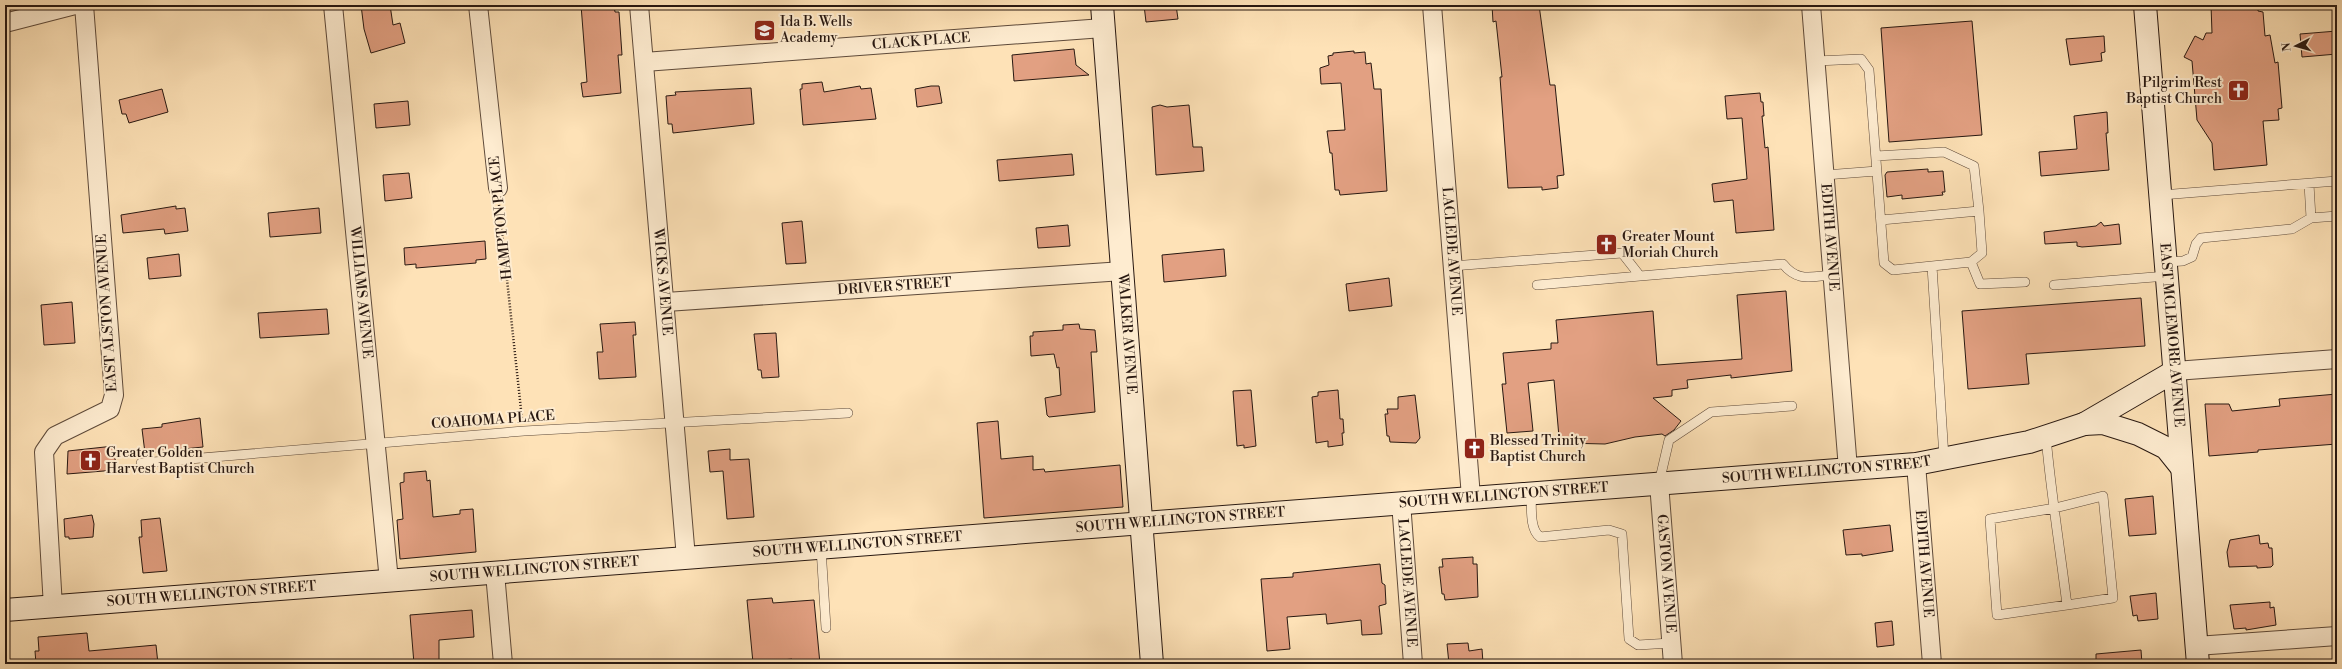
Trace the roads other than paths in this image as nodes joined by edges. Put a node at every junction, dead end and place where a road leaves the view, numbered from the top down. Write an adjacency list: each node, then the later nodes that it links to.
1 (75, 5): 10 (street)
2 (84, 5): 60 (street, EAST ALSTON AVENUE)
3 (333, 5): 43 (street, WILLIAMS AVENUE)
4 (478, 5): 19 (street, HAMPTON PLACE)
5 (639, 5): 13 (street, WICKS AVENUE)
6 (1102, 5): 11 (street, WALKER AVENUE)
7 (1432, 5): 26 (street, LACLEDE AVENUE)
8 (1811, 5): 12 (street, EDITH AVENUE)
9 (2145, 5): 20 (street, EAST MCLEMORE AVENUE)
10 (5, 23)
11 (1103, 28): 13 (street, CLACK PLACE); 29 (street, WALKER AVENUE)
12 (1816, 61): 14 (lane); 16 (street, EDITH AVENUE)
13 (644, 62): 35 (street, WICKS AVENUE)
14 (1876, 156): 15 (lane); 21 (lane)
15 (1877, 171): 16 (lane); 24 (lane)
16 (1825, 175): 30 (street, EDITH AVENUE)
17 (2337, 181): 18 (lane)
18 (2309, 184): 20 (lane); 23 (lane)
19 (498, 188)
20 (2161, 195): 28 (street, EAST MCLEMORE AVENUE)
21 (1979, 211): 24 (lane); 25 (lane)
22 (2337, 216): 23 (lane)
23 (2311, 218): 28 (lane)
24 (1881, 220): 27 (lane)
25 (1971, 262): 27 (lane); 32 (lane)
26 (1452, 266): 31 (lane); 51 (street, LACLEDE AVENUE)
27 (1932, 266): 44 (lane)
28 (2167, 269): 34 (lane); 37 (street, EAST MCLEMORE AVENUE)
29 (1123, 271): 35 (street, DRIVER STREET); 54 (street, WALKER AVENUE)
30 (1833, 275): 31 (lane); 48 (street, EDITH AVENUE)
31 (1640, 276): 33 (lane)
32 (2024, 282)
33 (1537, 285)
34 (2054, 285)
35 (666, 302): 40 (street, WICKS AVENUE)
36 (2337, 358): 37 (street, SOUTH WELLINGTON STREET)
37 (2175, 371): 41 (street, SOUTH WELLINGTON STREET); 47 (street, EAST MCLEMORE AVENUE)
38 (1792, 406): 49 (lane)
39 (848, 413): 40 (lane, COAHOMA PLACE)
40 (675, 422): 43 (lane, COAHOMA PLACE); 56 (street, WICKS AVENUE)
41 (2084, 424): 42 (street, SOUTH WELLINGTON STREET); 47 (street)
42 (2046, 437): 44 (street, SOUTH WELLINGTON STREET); 53 (lane)
43 (376, 443): 45 (lane, COAHOMA PLACE); 58 (street, WILLIAMS AVENUE)
44 (1944, 458): 46 (street, SOUTH WELLINGTON STREET)
45 (141, 464)
46 (1916, 464): 48 (street, SOUTH WELLINGTON STREET); 70 (street, EDITH AVENUE)
47 (2182, 468): 65 (street, EAST MCLEMORE AVENUE)
48 (1848, 469): 49 (street, SOUTH WELLINGTON STREET)
49 (1659, 483): 50 (street, SOUTH WELLINGTON STREET); 64 (street, GASTON AVENUE)
50 (1531, 493): 51 (street, SOUTH WELLINGTON STREET); 64 (lane)
51 (1471, 497): 52 (street, SOUTH WELLINGTON STREET)
52 (1401, 502): 54 (street, SOUTH WELLINGTON STREET); 68 (street, LACLEDE AVENUE)
53 (2055, 508): 59 (lane); 59 (lane); 59 (lane)
54 (1141, 523): 55 (street, SOUTH WELLINGTON STREET); 67 (street, WALKER AVENUE)
55 (821, 548): 56 (street, SOUTH WELLINGTON STREET); 62 (lane)
56 (686, 558): 57 (street, SOUTH WELLINGTON STREET)
57 (495, 573): 58 (street, SOUTH WELLINGTON STREET); 66 (street)
58 (389, 581): 60 (street, SOUTH WELLINGTON STREET)
59 (2067, 605)
60 (53, 607): 61 (street, SOUTH WELLINGTON STREET)
61 (5, 610)
62 (826, 628)
63 (2337, 636): 65 (street)
64 (1671, 643): 69 (street, GASTON AVENUE)
65 (2197, 655)
66 (503, 664)
67 (1152, 664)
68 (1413, 664)
69 (1673, 664)
70 (1932, 664)

